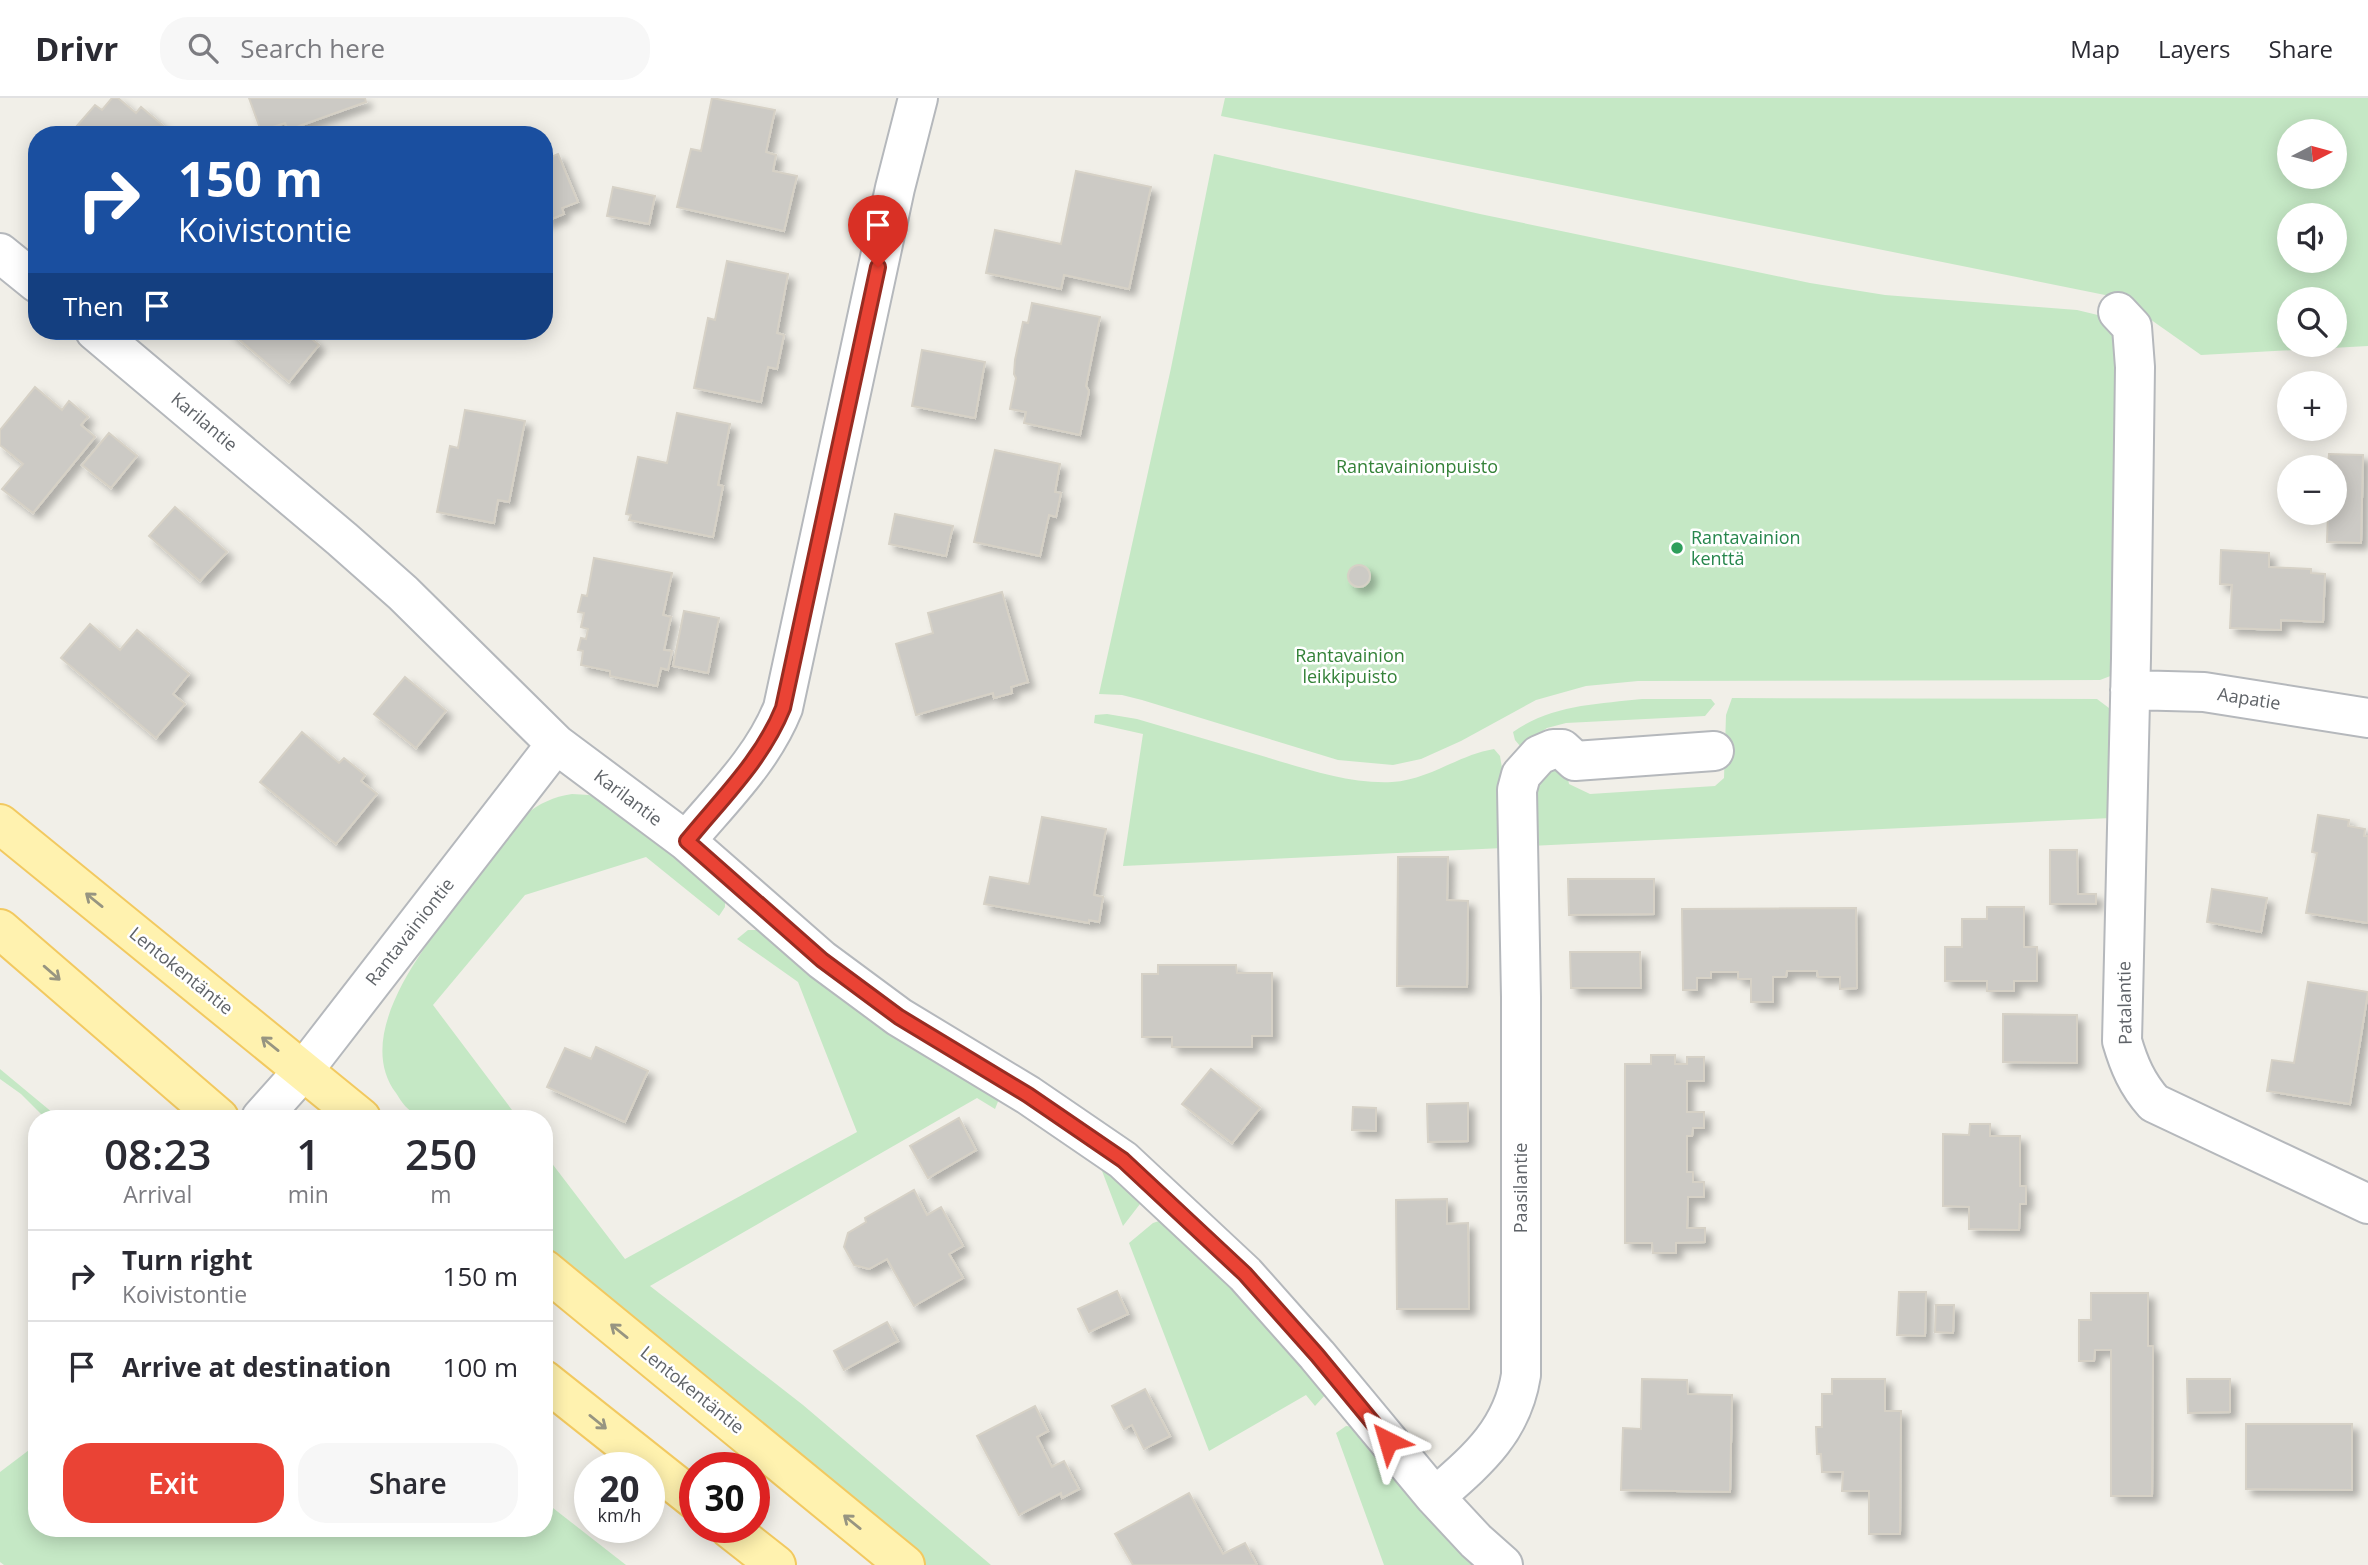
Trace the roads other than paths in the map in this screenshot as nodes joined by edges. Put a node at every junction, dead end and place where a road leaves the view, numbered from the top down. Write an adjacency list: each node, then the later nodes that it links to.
1 (918, 98): 11 (street)
2 (0, 253): 3 (street)
3 (28, 276)
4 (2118, 312): 6 (street, Patalantie)
5 (106, 340): 8 (street, Karilantie)
6 (2130, 674): 7 (street, Aapatie); 17 (street, Patalantie)
7 (2368, 718)
8 (556, 744): 11 (street, Karilantie); 13 (street, Rantavainiontie)
9 (1714, 751): 21 (street, Paasilantie)
10 (0, 824): 13 (main road, Lentokentäntie, one-way to 10)
11 (687, 841): 21 (street, Karilantie)
12 (0, 929): 14 (main road, one-way to 14)
13 (303, 1071): 15 (street, Rantavainiontie); 16 (main road, Lentokentäntie)
14 (210, 1110)
15 (268, 1110)
16 (351, 1110)
17 (2368, 1204)
18 (553, 1276): 24 (main road, Lentokentäntie, one-way to 18)
19 (553, 1387): 20 (main road, one-way to 20)
20 (679, 1487)
21 (1435, 1497): 25 (street, Karilantie)
22 (748, 1543): 23 (main road)
23 (776, 1565)
24 (905, 1565)
25 (1503, 1565)

